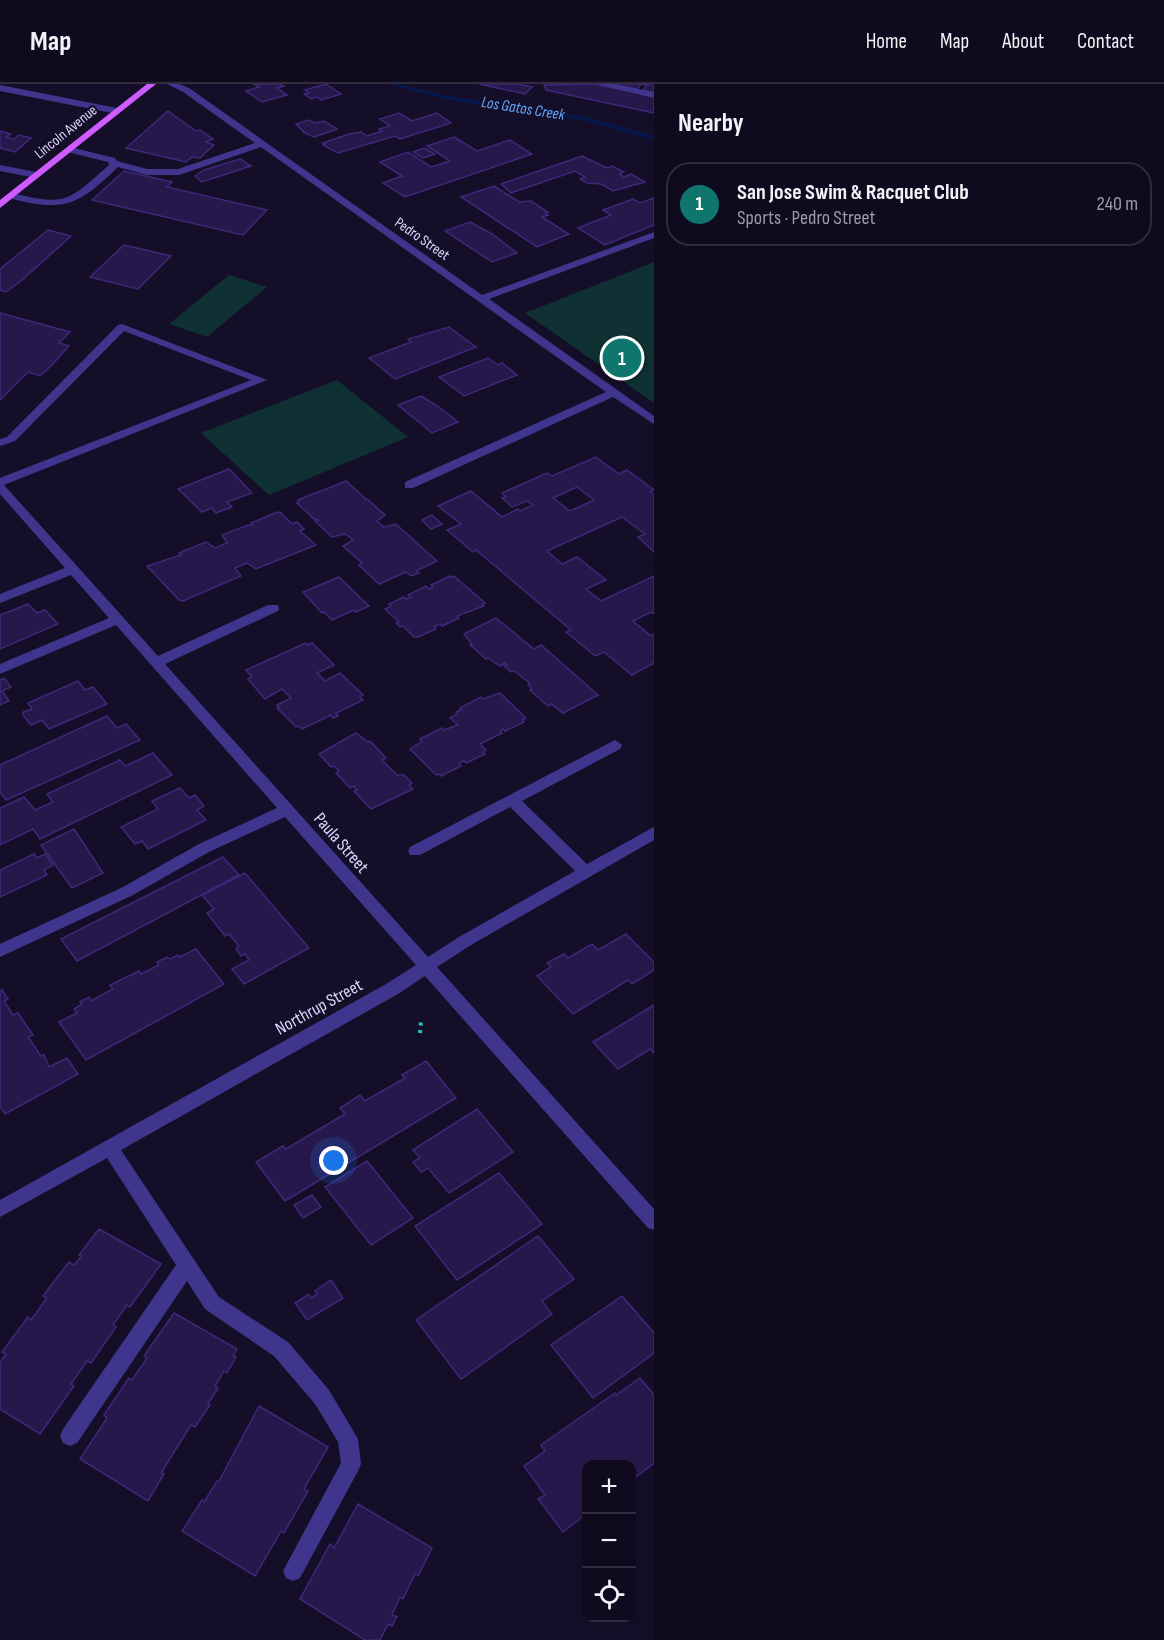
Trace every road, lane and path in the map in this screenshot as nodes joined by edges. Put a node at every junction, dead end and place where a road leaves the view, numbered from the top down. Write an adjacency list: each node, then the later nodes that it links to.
1 (152, 84): 6 (main road, Lincoln Avenue)
2 (171, 84): 7 (street, Pedro Street)
3 (601, 84): 5 (street)
4 (0, 88): 6 (street)
5 (654, 95)
6 (117, 111): 8 (main road, Lincoln Avenue)
7 (261, 144): 9 (street); 15 (street, Pedro Street)
8 (69, 150): 9 (street); 11 (main road, Lincoln Avenue)
9 (114, 163): 12 (street)
10 (0, 168): 11 (street)
11 (36, 176): 12 (main road, Lincoln Avenue)
12 (11, 196): 13 (main road, Lincoln Avenue)
13 (0, 205)
14 (654, 235): 15 (street)
15 (480, 299): 16 (street, Pedro Street)
16 (614, 393): 17 (street, Pedro Street); 20 (street)
17 (654, 421)
18 (0, 443): 19 (street)
19 (0, 482)
20 (409, 485)
21 (0, 488): 22 (street, Paula Street)
22 (73, 570): 23 (street); 25 (street, Paula Street)
23 (0, 599)
24 (273, 608): 26 (street)
25 (117, 620): 26 (street, Paula Street); 27 (street)
26 (155, 663): 30 (street, Paula Street)
27 (0, 669)
28 (615, 745): 29 (street)
29 (512, 800): 32 (street); 33 (street)
30 (286, 810): 34 (street); 35 (street, Paula Street)
31 (654, 833): 33 (street, Northrup Street)
32 (415, 851)
33 (587, 873): 35 (street, Northrup Street)
34 (0, 951)
35 (426, 967): 38 (street, Northrup Street); 40 (street, Paula Street)
36 (422, 1021): 37 (path)
37 (420, 1034)
38 (110, 1148): 39 (street, Northrup Street); 41 (street)
39 (0, 1209)
40 (654, 1222)
41 (187, 1265): 42 (street); 43 (street)
42 (70, 1436)
43 (293, 1571)

